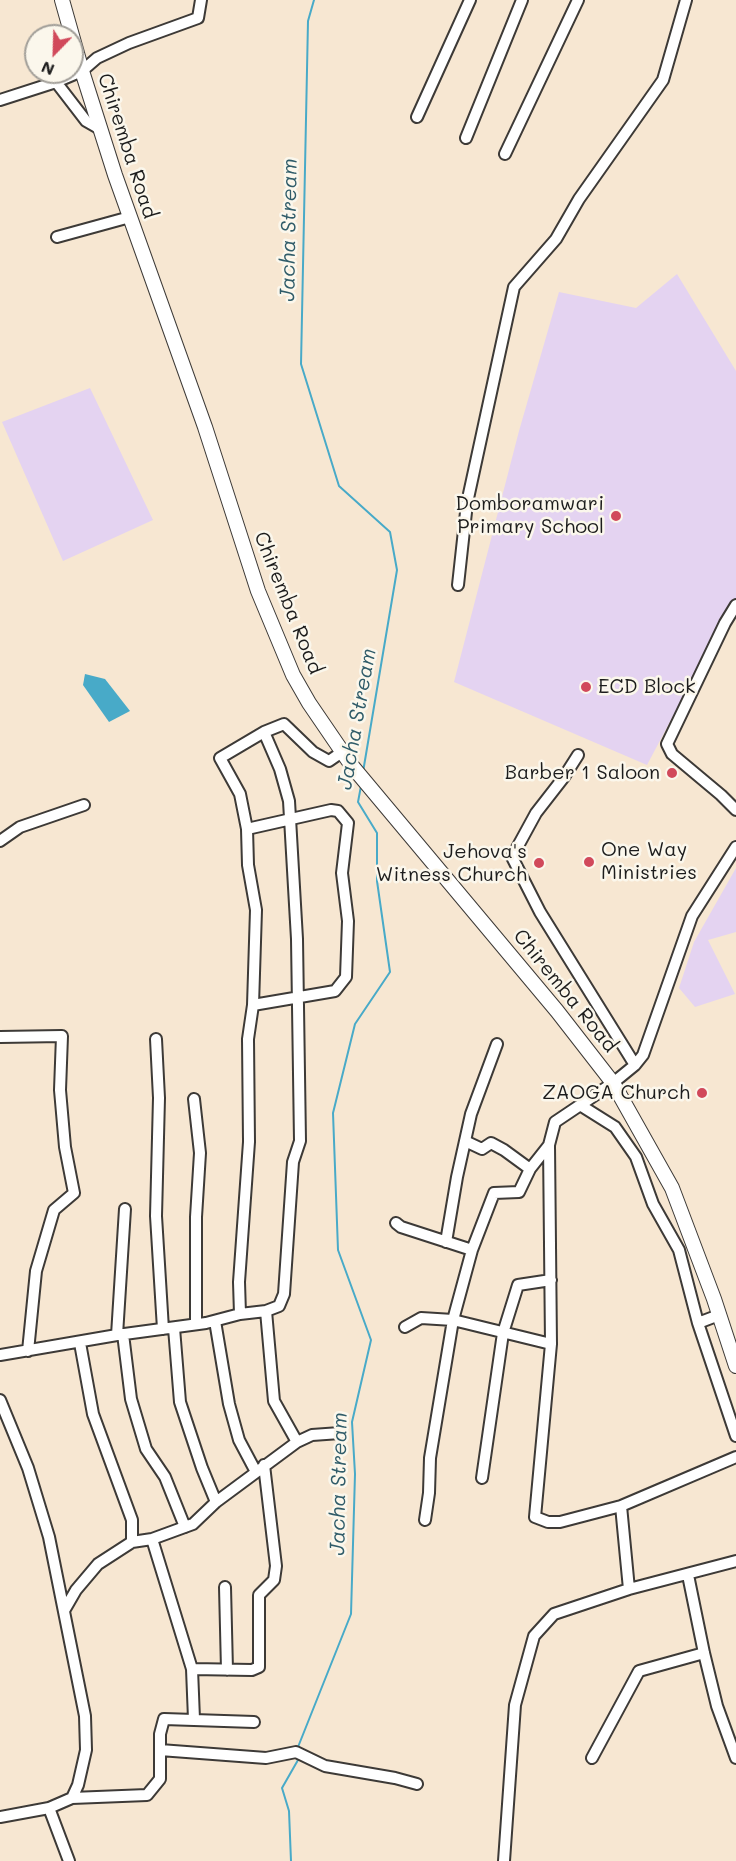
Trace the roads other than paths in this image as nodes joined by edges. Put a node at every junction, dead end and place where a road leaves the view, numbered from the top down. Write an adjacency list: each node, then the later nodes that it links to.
1 (62, 0): 7 (main road, Chiremba Road)
2 (201, 0): 8 (street)
3 (470, 0): 13 (street)
4 (522, 0): 15 (street)
5 (578, 0): 16 (street)
6 (687, 0): 19 (street)
7 (69, 24)
8 (84, 69)
9 (84, 77): 14 (main road, Chiremba Road)
10 (50, 84): 12 (street)
11 (58, 84): 14 (street)
12 (0, 100)
13 (417, 117)
14 (100, 129): 17 (main road, Chiremba Road)
15 (466, 138)
16 (505, 154)
17 (130, 217): 18 (street); 22 (main road, Chiremba Road)
18 (57, 237)
19 (458, 585)
20 (736, 605): 25 (street)
21 (264, 732): 22 (street); 26 (street); 27 (street)
22 (342, 752): 36 (main road, Chiremba Road)
23 (578, 755): 35 (street)
24 (84, 805): 28 (street)
25 (736, 810)
26 (291, 820): 27 (street); 30 (street); 30 (street)
27 (247, 830): 31 (street)
28 (0, 841)
29 (736, 847): 35 (street)
30 (296, 998): 31 (street); 47 (street)
31 (254, 1005): 48 (street)
32 (0, 1037): 60 (street)
33 (156, 1039): 55 (street)
34 (497, 1044): 39 (street)
35 (635, 1065): 36 (street)
36 (613, 1083): 38 (street); 49 (main road, Chiremba Road)
37 (194, 1099): 53 (street)
38 (580, 1105): 40 (street); 52 (street)
39 (465, 1141): 41 (street); 44 (street)
40 (549, 1145): 41 (street); 46 (street)
41 (530, 1169): 45 (street)
42 (125, 1209): 57 (street)
43 (396, 1223): 44 (street)
44 (446, 1242): 45 (street)
45 (472, 1250): 50 (street)
46 (551, 1280): 56 (street); 59 (street)
47 (266, 1311): 48 (street); 66 (street)
48 (240, 1314): 51 (street)
49 (719, 1315): 52 (street); 62 (main road, Chiremba Road)
50 (453, 1320): 54 (street); 56 (street); 72 (street)
51 (215, 1321): 53 (street); 68 (street)
52 (698, 1323): 65 (street)
53 (196, 1324): 55 (street)
54 (405, 1327)
55 (169, 1329): 57 (street); 70 (street)
56 (503, 1333): 59 (street); 69 (street)
57 (120, 1334): 58 (street); 73 (street)
58 (80, 1342): 60 (street); 75 (street)
59 (551, 1344): 71 (street)
60 (28, 1351): 61 (street)
61 (0, 1355)
62 (736, 1366)
63 (0, 1400): 80 (street)
64 (340, 1433): 66 (street)
65 (736, 1436)
66 (297, 1442): 68 (street)
67 (736, 1457): 71 (street)
68 (260, 1468): 70 (street); 83 (street)
69 (482, 1478)
70 (216, 1502): 73 (street)
71 (621, 1506): 79 (street)
72 (425, 1520)
73 (185, 1527): 74 (street)
74 (152, 1539): 75 (street); 82 (street)
75 (132, 1542): 80 (street)
76 (736, 1561): 77 (street)
77 (688, 1575): 79 (street); 81 (street)
78 (225, 1587): 83 (street)
79 (629, 1588): 94 (street)
80 (65, 1609): 90 (street)
81 (704, 1653): 87 (street); 88 (street)
82 (192, 1669): 83 (street); 84 (street)
83 (226, 1670)
84 (194, 1719): 85 (street); 86 (street)
85 (254, 1722)
86 (160, 1750): 89 (street); 90 (street)
87 (592, 1758)
88 (736, 1758)
89 (417, 1784)
90 (72, 1798): 91 (street)
91 (49, 1808): 92 (street); 93 (street)
92 (0, 1817)
93 (69, 1861)
94 (504, 1861)

